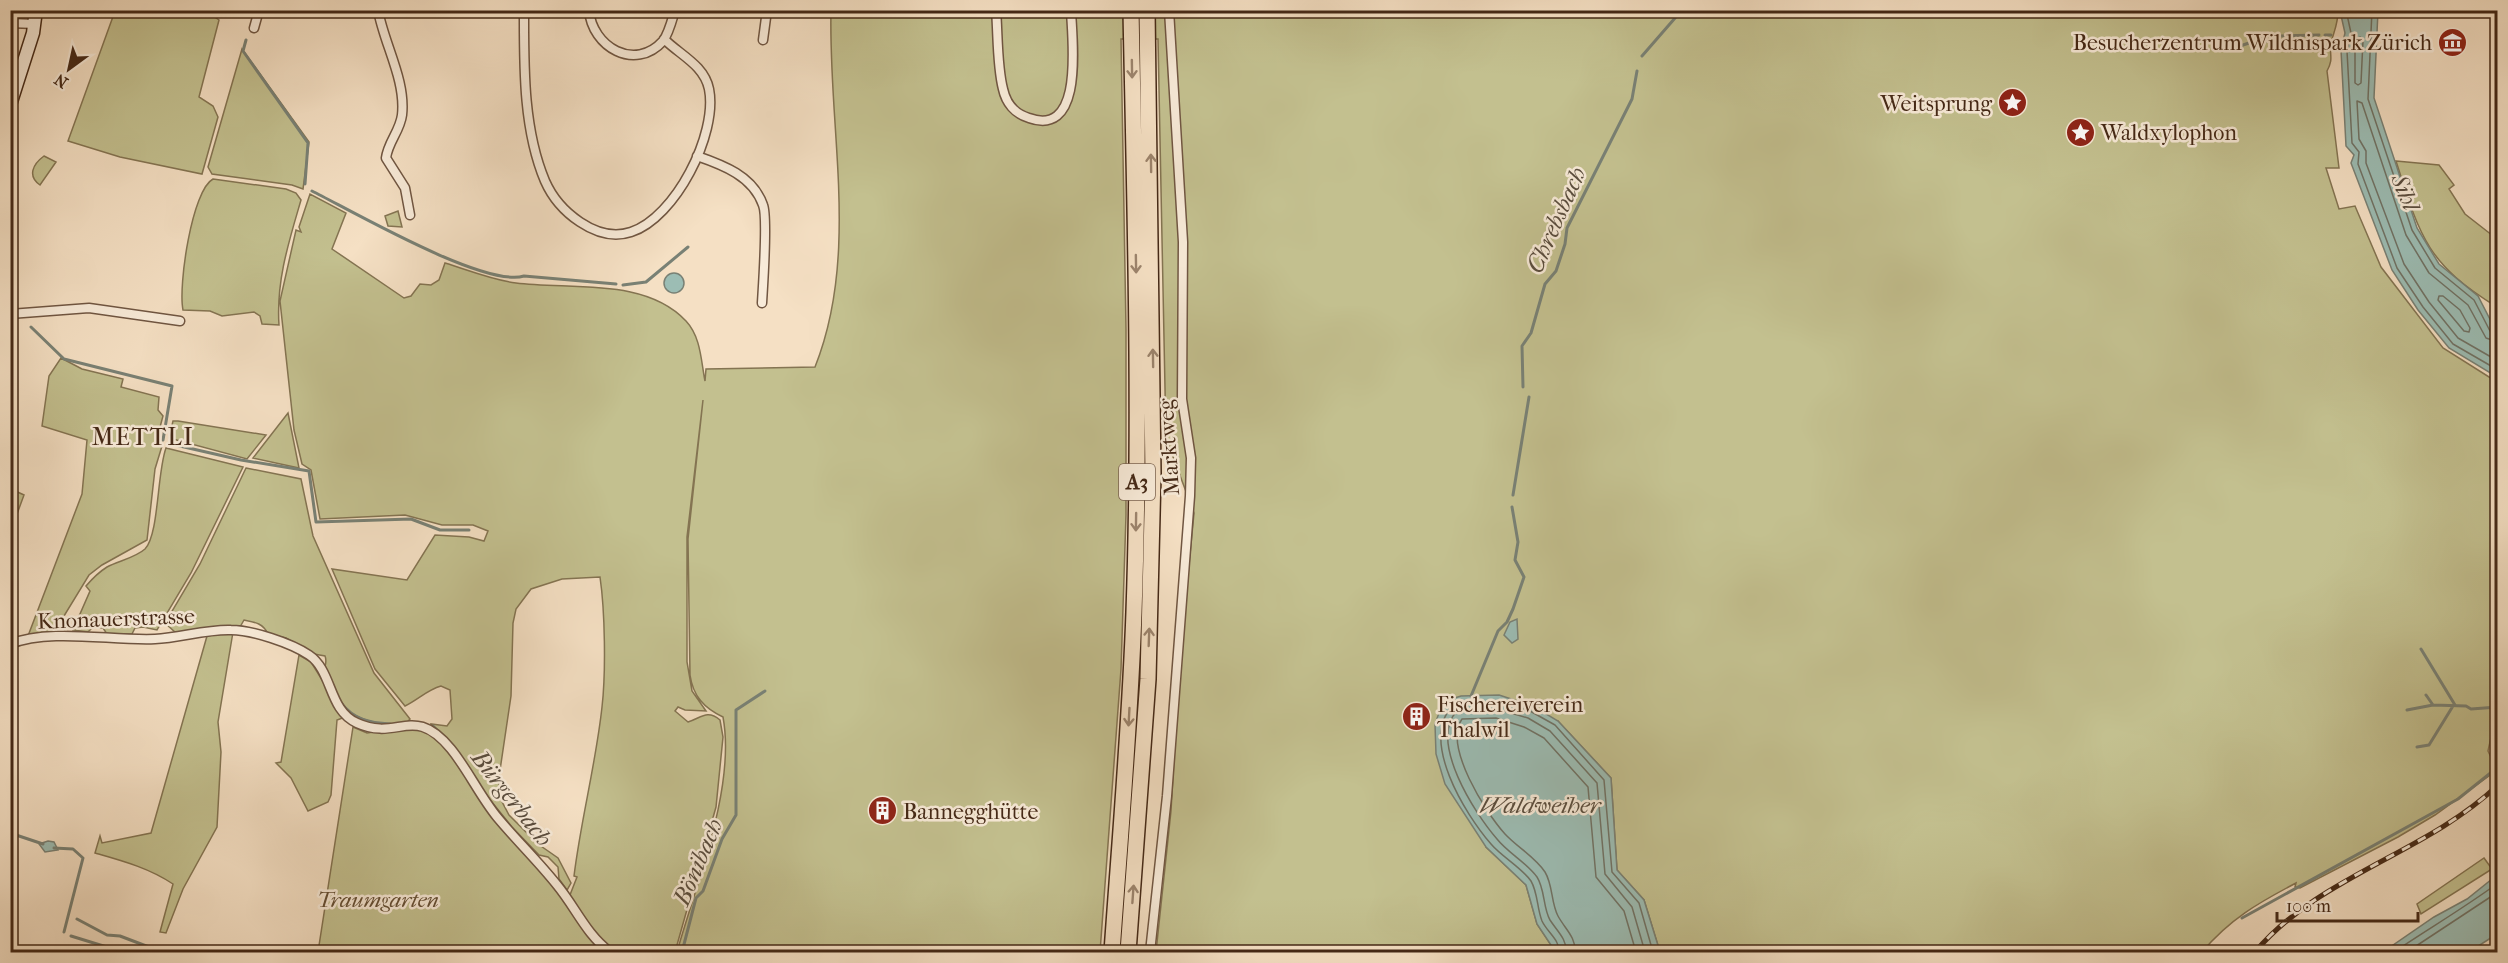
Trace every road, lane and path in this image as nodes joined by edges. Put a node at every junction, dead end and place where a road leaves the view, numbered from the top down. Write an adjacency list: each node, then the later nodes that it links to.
1 (36, 10): 14 (main road)
2 (259, 10): 15 (street)
3 (378, 10): 20 (street)
4 (524, 10): 19 (street)
5 (589, 10): 16 (street)
6 (675, 10): 16 (street)
7 (767, 10): 17 (street)
8 (996, 10): 9 (street)
9 (1071, 10)
10 (1131, 10): 26 (highway, A3, one-way to 26)
11 (1147, 10): 27 (highway, A3, one-way to 11)
12 (1169, 10): 28 (street, Marktweg)
13 (10, 23): 14 (street)
14 (35, 24): 18 (main road)
15 (254, 28)
16 (664, 39): 19 (street)
17 (763, 40)
18 (10, 105)
19 (697, 156): 21 (street)
20 (410, 215)
21 (762, 303)
22 (10, 314): 23 (street)
23 (180, 321)
24 (10, 644): 25 (street, Knonauerstrasse)
25 (610, 952)
26 (1112, 952)
27 (1128, 952)
28 (1150, 952)

